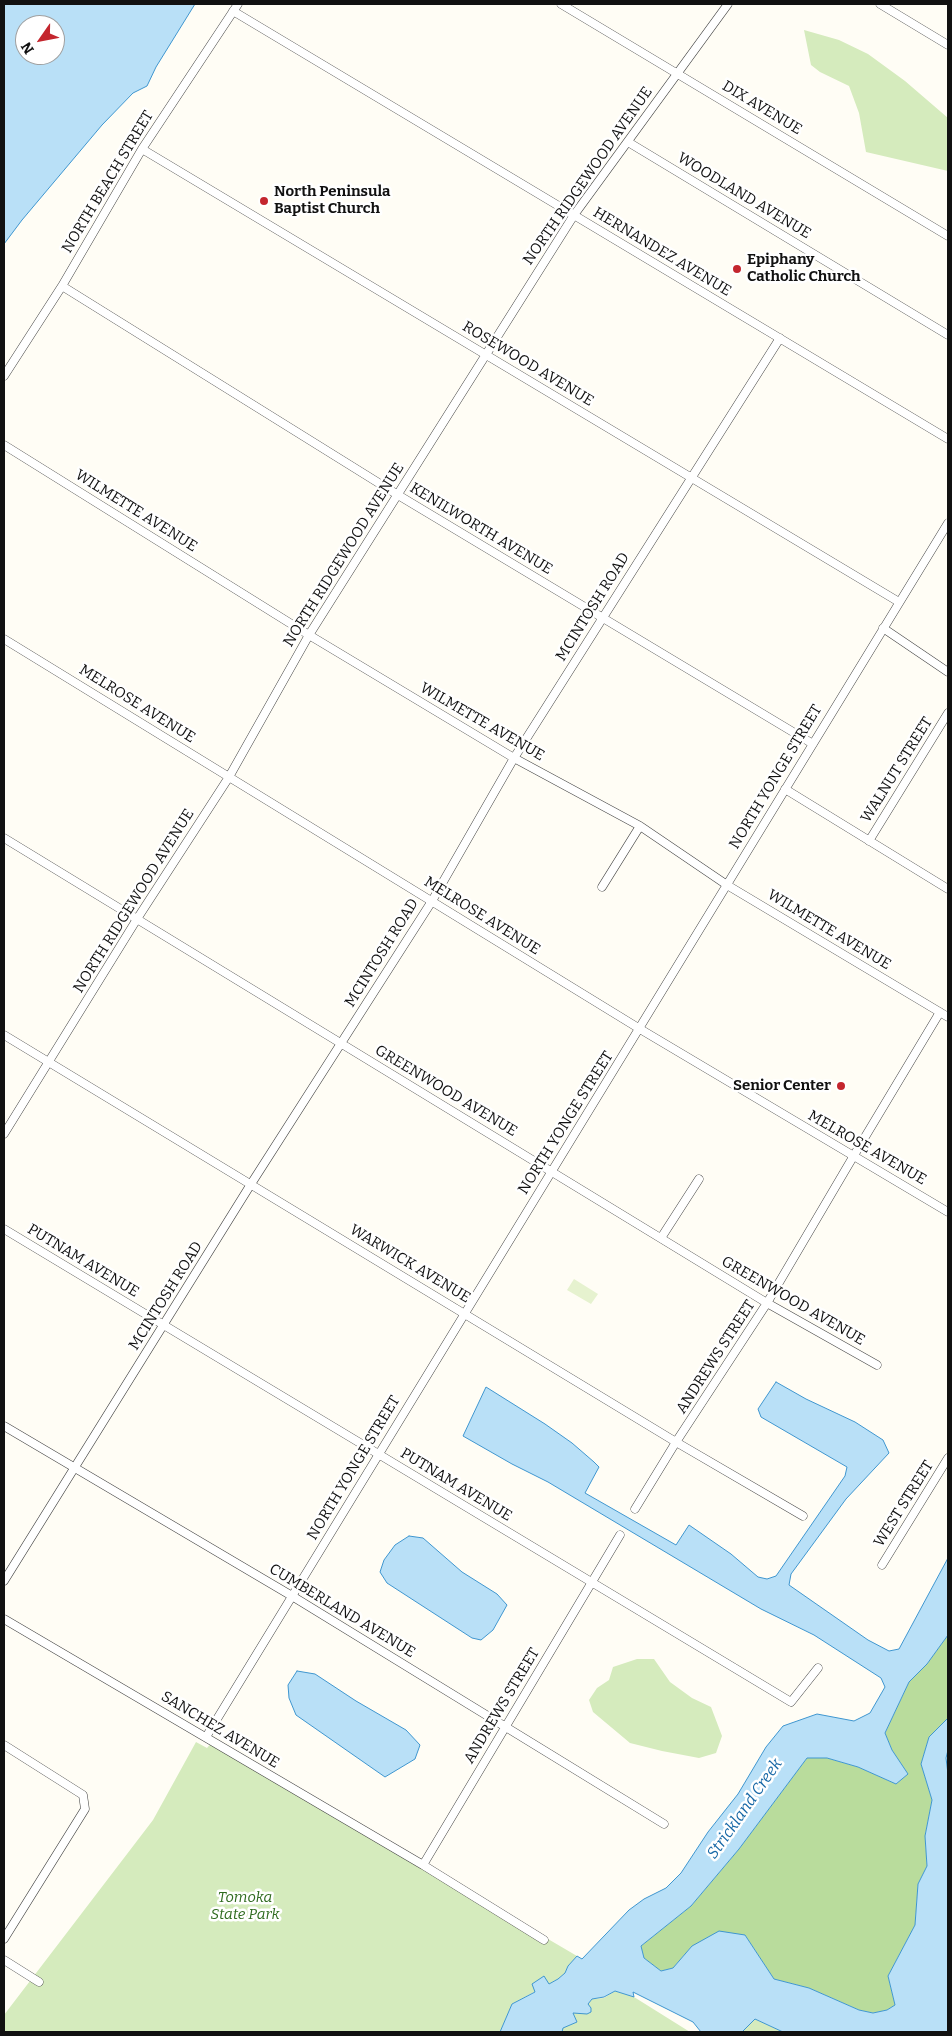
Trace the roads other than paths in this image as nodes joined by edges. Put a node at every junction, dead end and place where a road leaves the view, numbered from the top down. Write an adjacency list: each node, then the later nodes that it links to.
1 (562, 4): 6 (street, DIX AVENUE)
2 (728, 4): 6 (street, NORTH RIDGEWOOD AVENUE)
3 (880, 4): 5 (street)
4 (235, 7): 8 (street, NORTH BEACH STREET); 9 (street, HERNANDEZ AVENUE)
5 (948, 45)
6 (677, 73): 7 (street, NORTH RIDGEWOOD AVENUE); 10 (street, DIX AVENUE)
7 (628, 142): 9 (street, NORTH RIDGEWOOD AVENUE); 12 (street, WOODLAND AVENUE)
8 (142, 149): 11 (street, NORTH BEACH STREET); 14 (street, ROSEWOOD AVENUE)
9 (574, 215): 13 (street, HERNANDEZ AVENUE); 14 (street, NORTH RIDGEWOOD AVENUE)
10 (948, 236)
11 (62, 286): 15 (street, NORTH BEACH STREET); 19 (street, KENILWORTH AVENUE)
12 (948, 335)
13 (780, 338): 16 (street, HERNANDEZ AVENUE); 18 (street, MCINTOSH ROAD)
14 (486, 355): 18 (street, ROSEWOOD AVENUE); 19 (street, NORTH RIDGEWOOD AVENUE)
15 (4, 376)
16 (948, 439)
17 (4, 445): 24 (street, WILMETTE AVENUE)
18 (691, 478): 21 (street, ROSEWOOD AVENUE); 22 (street, MCINTOSH ROAD)
19 (398, 495): 22 (street, KENILWORTH AVENUE); 24 (street, NORTH RIDGEWOOD AVENUE)
20 (948, 523): 21 (street, NORTH YONGE STREET)
21 (899, 602): 23 (street, NORTH YONGE STREET)
22 (602, 618): 28 (street, KENILWORTH AVENUE); 29 (street, MCINTOSH ROAD)
23 (883, 628): 26 (street); 28 (street, NORTH YONGE STREET)
24 (309, 635): 29 (street, WILMETTE AVENUE); 30 (street, NORTH RIDGEWOOD AVENUE)
25 (4, 639): 30 (street, MELROSE AVENUE)
26 (948, 672)
27 (948, 713): 34 (street, WALNUT STREET)
28 (813, 744): 31 (street, NORTH YONGE STREET)
29 (514, 758): 32 (street, WILMETTE AVENUE); 38 (street, MCINTOSH ROAD)
30 (229, 777): 38 (street, MELROSE AVENUE); 39 (street, NORTH RIDGEWOOD AVENUE)
31 (786, 789): 34 (street); 35 (street, NORTH YONGE STREET)
32 (640, 826): 35 (street, WILMETTE AVENUE); 36 (street)
33 (4, 838): 39 (street, GREENWOOD AVENUE)
34 (869, 842): 37 (street)
35 (727, 885): 40 (street, WILMETTE AVENUE); 42 (street, NORTH YONGE STREET)
36 (602, 887)
37 (948, 889)
38 (432, 901): 42 (street, MELROSE AVENUE); 44 (street, MCINTOSH ROAD)
39 (138, 919): 44 (street, GREENWOOD AVENUE); 45 (street, NORTH RIDGEWOOD AVENUE)
40 (940, 1012): 41 (street, WILMETTE AVENUE); 47 (street, ANDREWS STREET)
41 (948, 1017)
42 (640, 1029): 47 (street, MELROSE AVENUE); 48 (street, NORTH YONGE STREET)
43 (4, 1035): 45 (street, WARWICK AVENUE)
44 (341, 1043): 48 (street, GREENWOOD AVENUE); 50 (street, MCINTOSH ROAD)
45 (48, 1062): 46 (street, NORTH RIDGEWOOD AVENUE); 50 (street, WARWICK AVENUE)
46 (4, 1134)
47 (853, 1157): 51 (street, MELROSE AVENUE); 54 (street, ANDREWS STREET)
48 (552, 1172): 53 (street, GREENWOOD AVENUE); 55 (street, NORTH YONGE STREET)
49 (699, 1179): 53 (street)
50 (251, 1184): 55 (street, WARWICK AVENUE); 56 (street, MCINTOSH ROAD)
51 (948, 1212)
52 (4, 1229): 56 (street, PUTNAM AVENUE)
53 (661, 1238): 54 (street, GREENWOOD AVENUE)
54 (767, 1303): 57 (street, GREENWOOD AVENUE); 59 (street, ANDREWS STREET)
55 (465, 1314): 59 (street, WARWICK AVENUE); 60 (street, NORTH YONGE STREET)
56 (163, 1326): 60 (street, PUTNAM AVENUE); 62 (street, MCINTOSH ROAD)
57 (876, 1365)
58 (4, 1426): 62 (street, CUMBERLAND AVENUE)
59 (676, 1442): 63 (street, ANDREWS STREET); 64 (street, WARWICK AVENUE)
60 (379, 1455): 68 (street, PUTNAM AVENUE); 69 (street, NORTH YONGE STREET)
61 (948, 1458): 66 (street, WEST STREET)
62 (75, 1468): 67 (street, MCINTOSH ROAD); 69 (street, CUMBERLAND AVENUE)
63 (635, 1508)
64 (803, 1516)
65 (620, 1535): 68 (street, ANDREWS STREET)
66 (882, 1565)
67 (4, 1581)
68 (590, 1583): 71 (street, PUTNAM AVENUE); 72 (street, ANDREWS STREET)
69 (292, 1596): 72 (street, CUMBERLAND AVENUE); 73 (street, NORTH YONGE STREET)
70 (4, 1619): 73 (street, SANCHEZ AVENUE)
71 (818, 1668)
72 (506, 1728): 75 (street, CUMBERLAND AVENUE); 76 (street, ANDREWS STREET)
73 (206, 1737): 76 (street, SANCHEZ AVENUE)
74 (4, 1745): 77 (street)
75 (664, 1824)
76 (422, 1865): 78 (street, SANCHEZ AVENUE)
77 (4, 1939)
78 (544, 1940)
79 (4, 1960): 80 (street)
80 (39, 1982)

